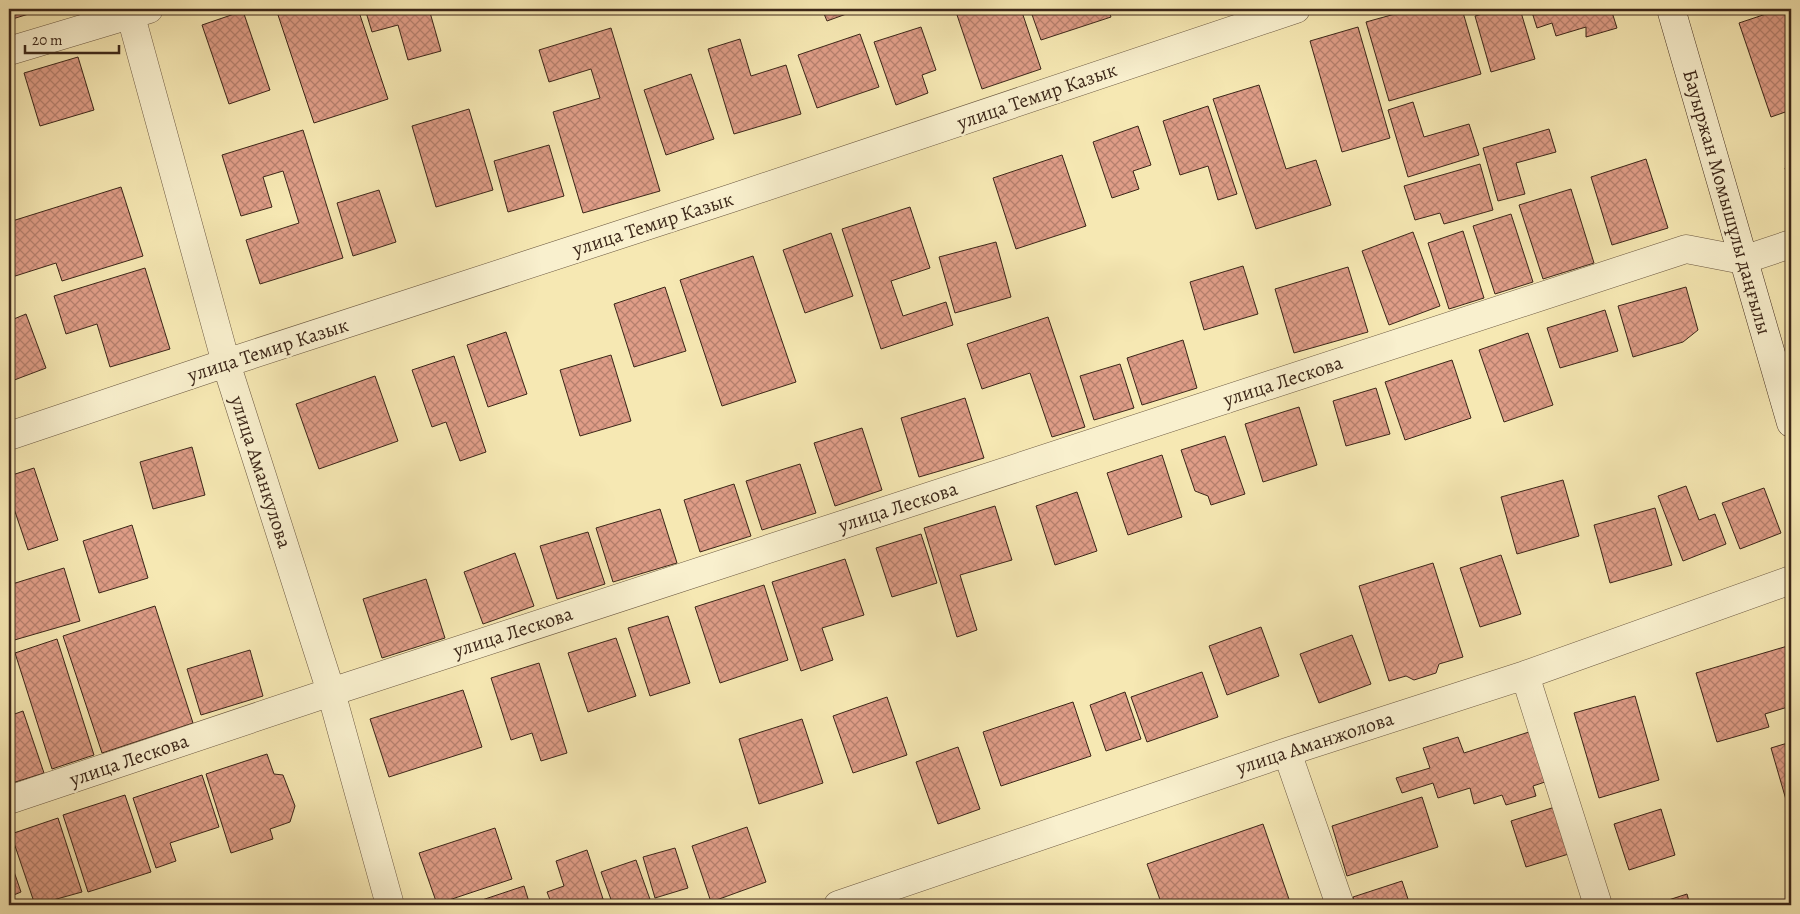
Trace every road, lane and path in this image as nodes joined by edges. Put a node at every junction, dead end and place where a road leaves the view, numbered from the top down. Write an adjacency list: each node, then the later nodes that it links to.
1 (1296, 9): 7 (street, улица Темир Казык)
2 (1671, 9): 6 (street, Бауыржан Момышұлы даңғылы)
3 (136, 11): 4 (street); 7 (street, улица Аманкулова)
4 (9, 50)
5 (1791, 244): 6 (street, улица Лескова)
6 (1743, 260): 8 (street, Бауыржан Момышұлы даңғылы); 12 (street, улица Лескова)
7 (226, 363): 9 (street, улица Темир Казык); 12 (street, улица Аманкулова)
8 (1791, 424)
9 (9, 436)
10 (1791, 580): 11 (street, улица Аманжолова)
11 (1526, 675): 13 (street, улица Аманжолова); 18 (street)
12 (331, 692): 14 (street, улица Лескова); 15 (street, улица Аманкулова)
13 (1287, 752): 16 (street, улица Аманжолова); 17 (street)
14 (9, 800)
15 (390, 905)
16 (838, 905)
17 (1340, 905)
18 (1598, 905)

